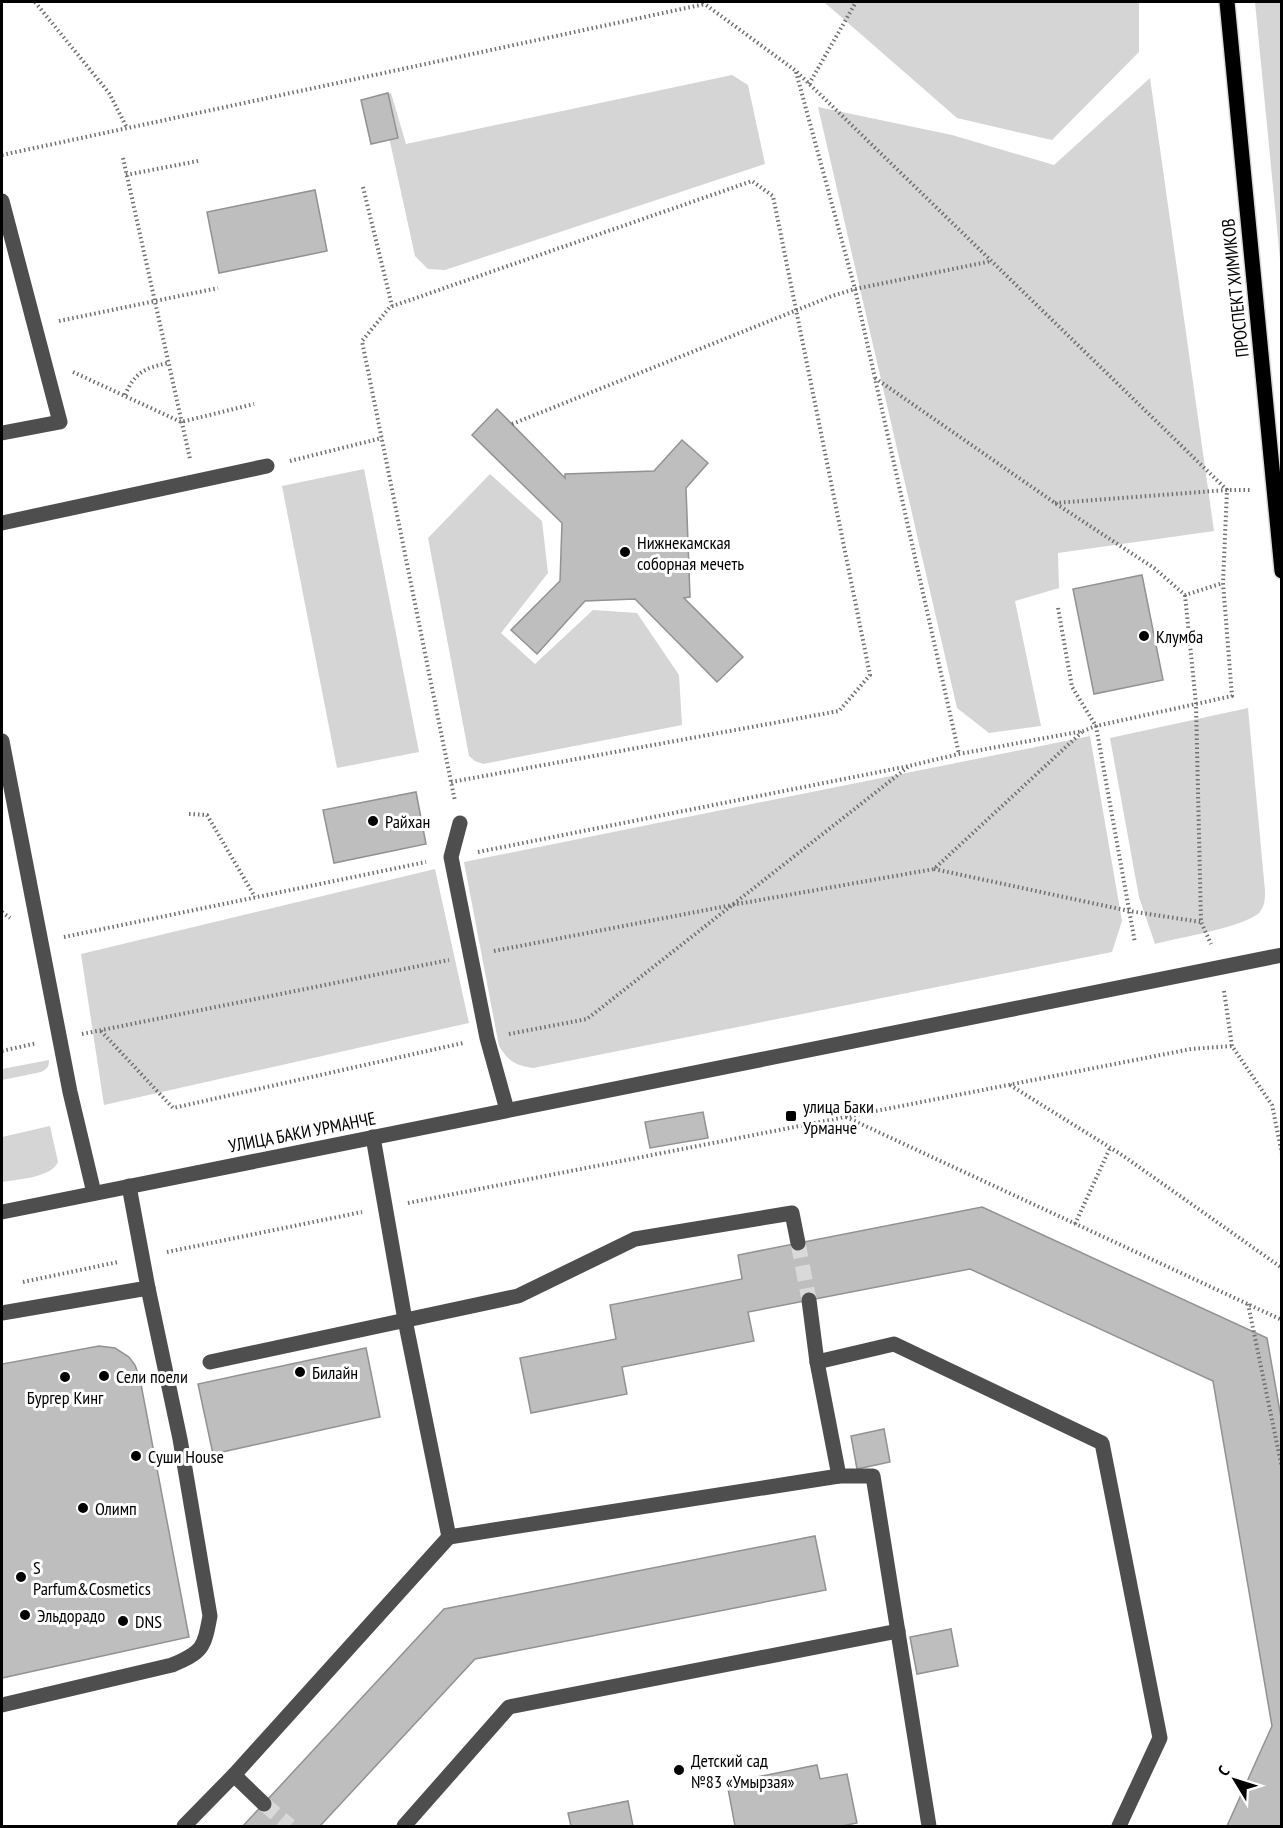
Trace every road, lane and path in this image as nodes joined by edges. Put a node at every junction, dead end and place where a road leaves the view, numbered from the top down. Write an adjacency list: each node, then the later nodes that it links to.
1 (35, 2): 7 (path)
2 (856, 2): 6 (path)
3 (1227, 2): 35 (main road, ПРОСПЕКТ ХИМИКОВ)
4 (704, 3): 5 (path); 7 (path)
5 (796, 71): 6 (path); 16 (path)
6 (809, 84): 14 (path)
7 (127, 128): 8 (path)
8 (2, 155)
9 (123, 158): 11 (path)
10 (198, 161): 11 (path)
11 (126, 175): 17 (path)
12 (363, 186): 18 (path)
13 (2, 201): 20 (street)
14 (992, 261): 16 (path); 32 (path)
15 (218, 288): 17 (path)
16 (855, 289): 19 (path); 23 (path)
17 (154, 301): 20 (path); 22 (path)
18 (392, 306): 19 (path); 29 (path)
19 (796, 310): 27 (path); 29 (path)
20 (35, 326): 21 (street)
21 (43, 358): 24 (path); 28 (street)
22 (168, 363): 24 (path); 26 (path)
23 (874, 377): 33 (path); 43 (path)
24 (125, 395): 26 (path)
25 (255, 404): 26 (path)
26 (181, 422): 31 (path)
27 (512, 424)
28 (2, 434)
29 (382, 438): 30 (path)
30 (267, 466): 31 (street)
31 (195, 482): 34 (street)
32 (1227, 490): 33 (path); 36 (path)
33 (1054, 503): 37 (path)
34 (2, 523)
35 (1281, 570)
36 (1223, 583): 37 (path); 39 (path)
37 (1185, 596): 39 (path)
38 (1058, 608): 40 (path)
39 (1196, 704): 40 (path); 51 (path)
40 (1096, 726): 41 (path); 51 (path)
41 (1083, 731): 43 (path); 48 (path)
42 (2, 741): 52 (street)
43 (959, 754): 44 (path)
44 (909, 766): 47 (path); 50 (path)
45 (189, 814): 49 (path)
46 (460, 823): 47 (street)
47 (451, 857): 49 (path); 55 (street)
48 (934, 868): 50 (path); 51 (path)
49 (255, 897): 52 (path)
50 (732, 905): 55 (path); 57 (path)
51 (1129, 911): 53 (path)
52 (41, 941): 58 (street)
53 (1135, 943)
54 (1281, 955): 61 (street, УЛИЦА БАКИ УРМАНЧЕ)
55 (470, 956): 56 (path); 57 (street)
56 (101, 1031): 57 (path); 58 (path)
57 (487, 1038): 61 (street)
58 (60, 1039): 59 (path); 67 (street)
59 (2, 1051)
60 (1010, 1085): 62 (path); 64 (path); 65 (path)
61 (507, 1110): 63 (street, УЛИЦА БАКИ УРМАНЧЕ)
62 (845, 1117): 68 (path); 70 (path)
63 (373, 1137): 66 (street, УЛИЦА БАКИ УРМАНЧЕ); 68 (street)
64 (1110, 1148): 70 (path); 73 (path)
65 (1281, 1154)
66 (129, 1186): 67 (street, УЛИЦА БАКИ УРМАНЧЕ); 72 (street)
67 (94, 1193): 69 (street, УЛИЦА БАКИ УРМАНЧЕ)
68 (386, 1207): 72 (path); 79 (street)
69 (2, 1212)
70 (1075, 1224): 77 (path)
71 (798, 1243): 79 (street)
72 (142, 1257): 74 (path); 75 (street)
73 (1281, 1269)
74 (13, 1284)
75 (147, 1288): 78 (street); 87 (street)
76 (809, 1300): 82 (street)
77 (1248, 1304): 80 (path); 83 (path)
78 (2, 1313)
79 (405, 1320): 81 (street); 85 (street)
80 (1281, 1320)
81 (210, 1362)
82 (817, 1362): 84 (street); 93 (street)
83 (1281, 1468)
84 (839, 1476): 85 (street); 86 (street)
85 (449, 1538): 88 (street)
86 (898, 1631): 91 (street); 92 (street)
87 (2, 1705)
88 (234, 1775): 89 (street); 90 (street)
89 (264, 1804)
90 (184, 1827)
91 (404, 1827)
92 (929, 1827)
93 (1119, 1827)

